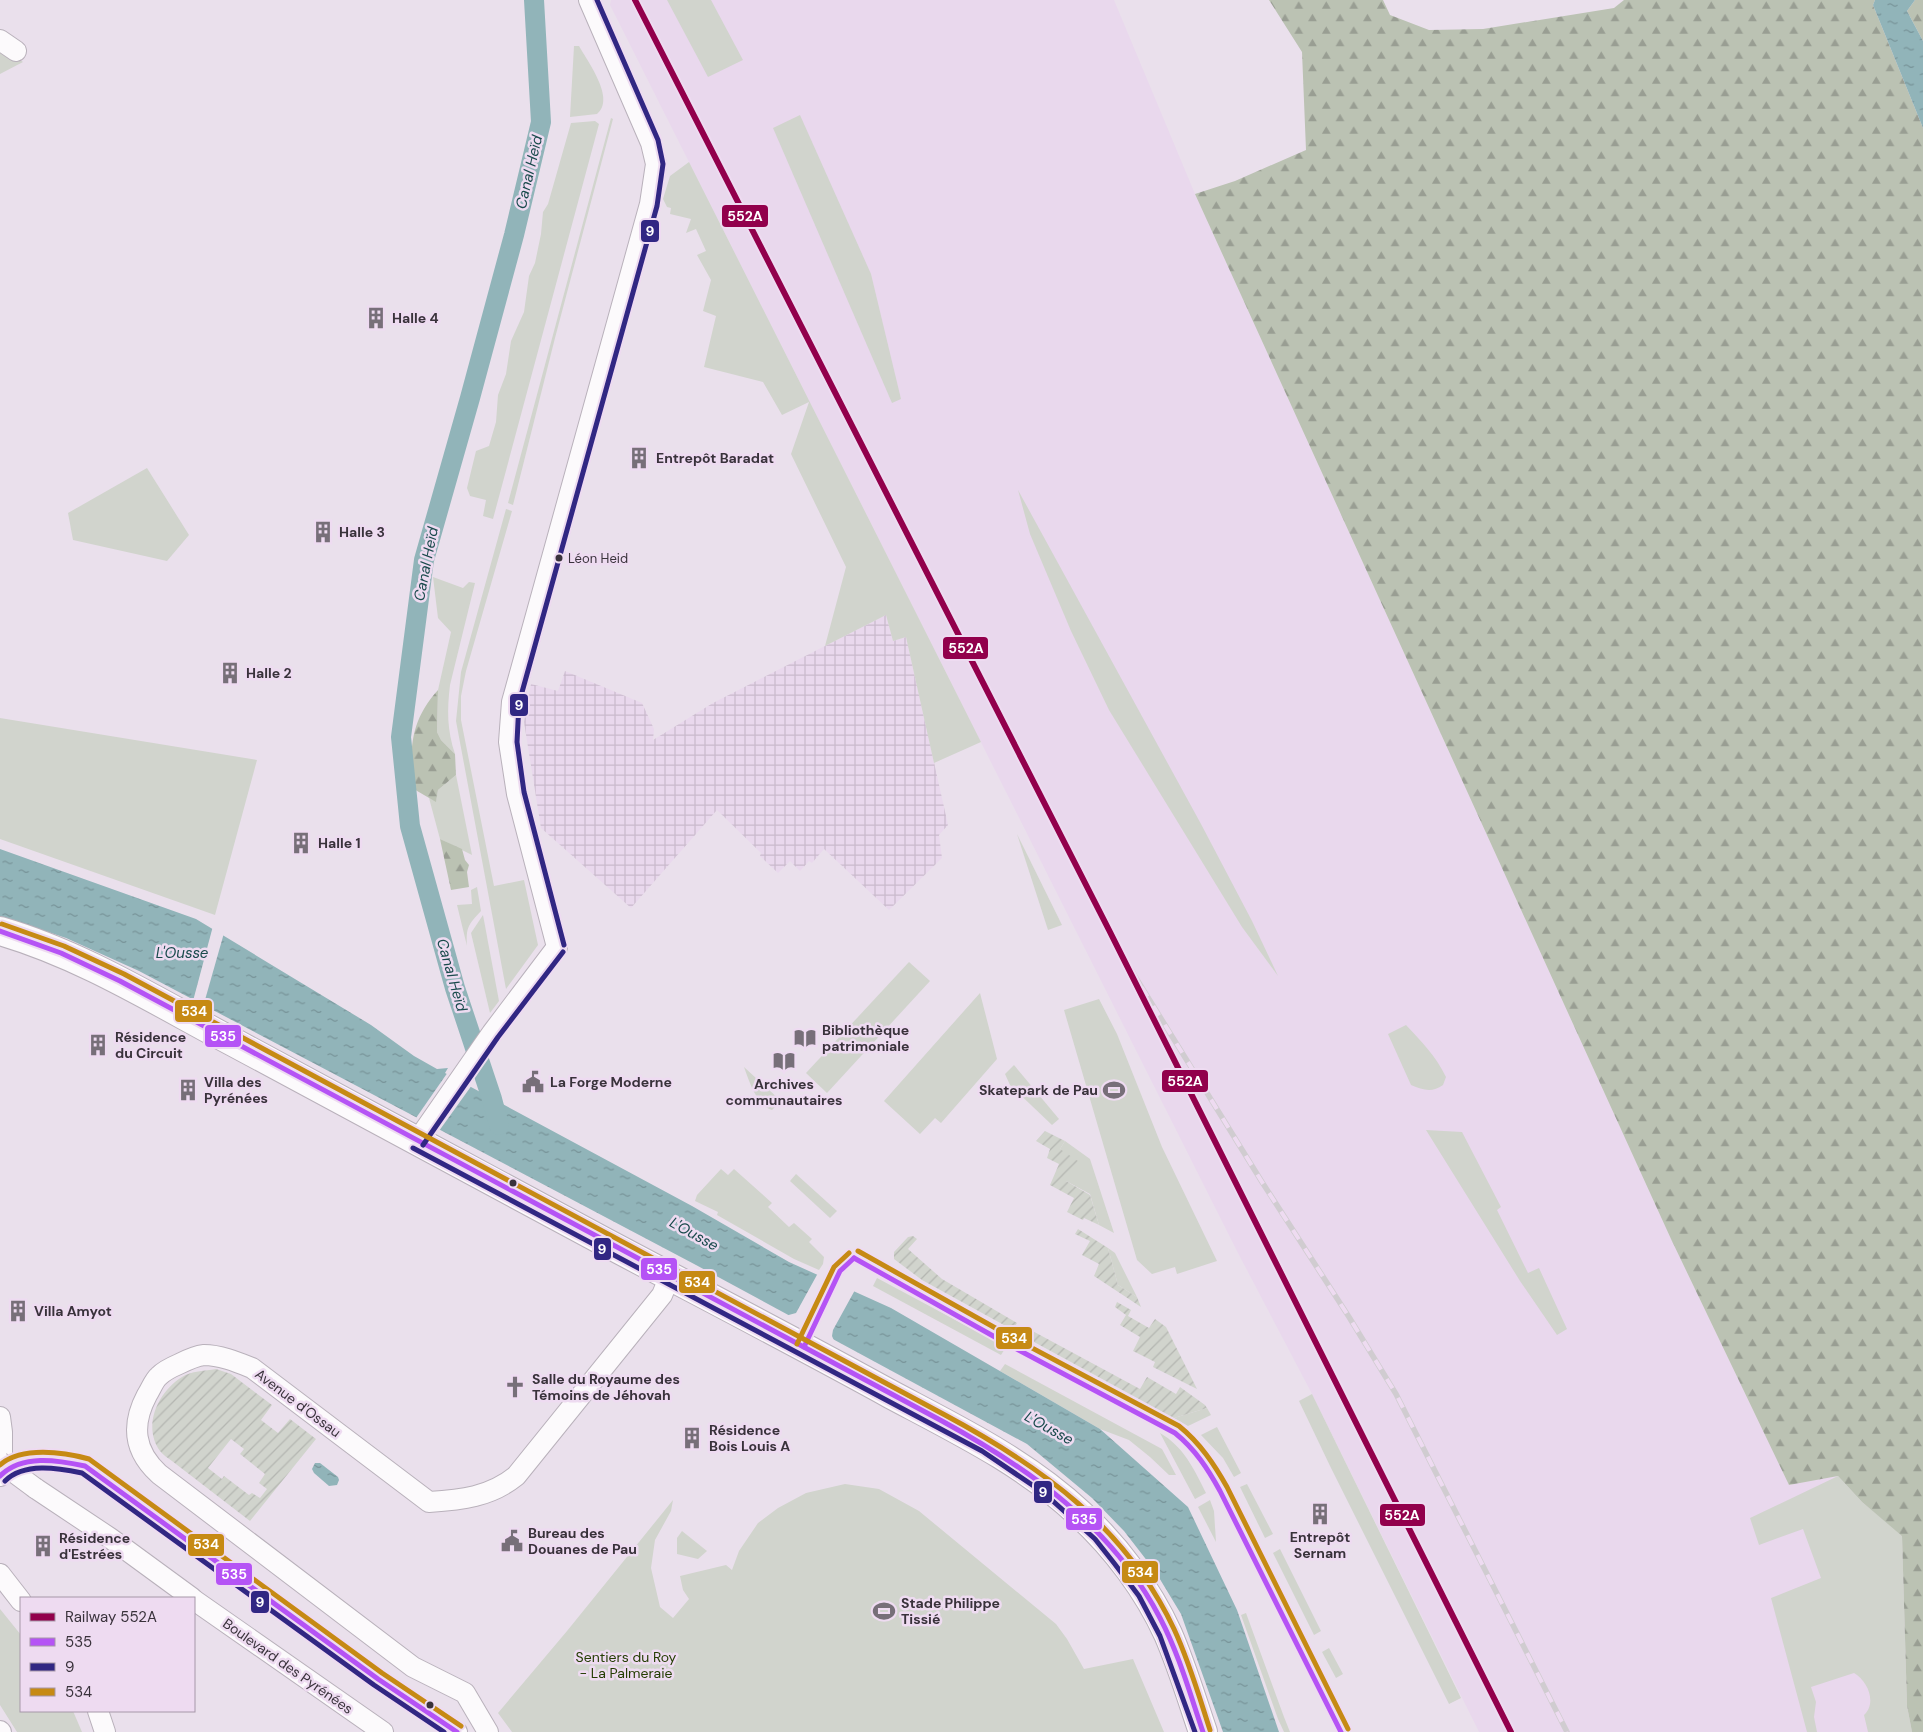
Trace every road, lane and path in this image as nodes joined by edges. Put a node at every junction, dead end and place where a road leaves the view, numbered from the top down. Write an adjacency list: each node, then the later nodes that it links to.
1 (588, 0): 3 (street)
2 (0, 931): 3 (main road)
3 (422, 1132): 4 (main road)
4 (670, 1276): 15 (street, Avenue d'Ossau); 16 (main road)
5 (0, 1417): 6 (street)
6 (1, 1470): 8 (street, Boulevard des Pyrénées, bridge); 14 (street)
7 (0, 1574): 9 (street)
8 (190, 1597)
9 (20, 1599)
10 (195, 1600): 13 (street, Boulevard des Pyrénées)
11 (98, 1712): 12 (street)
12 (105, 1732)
13 (383, 1732)
14 (457, 1732)
15 (488, 1732)
16 (1204, 1732)

